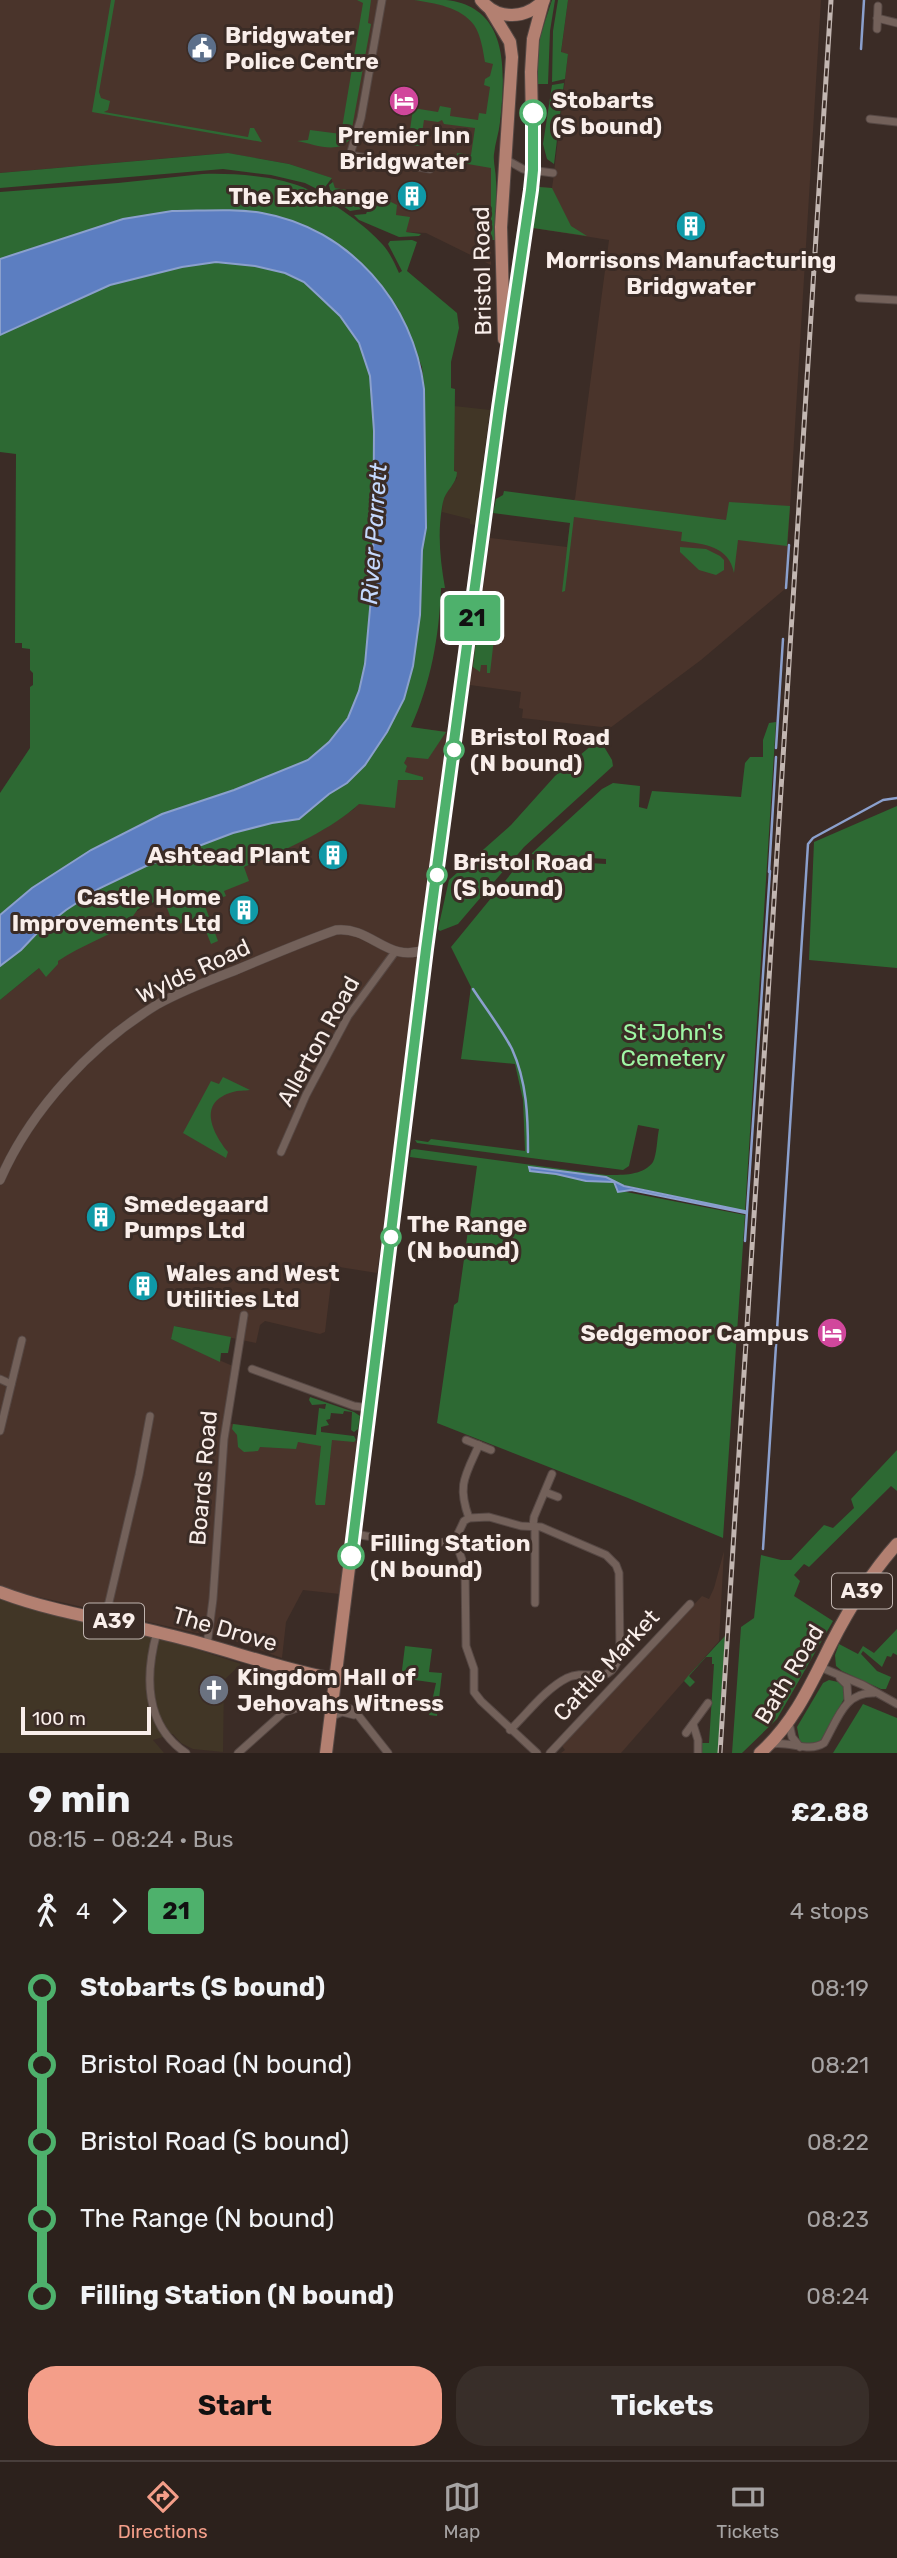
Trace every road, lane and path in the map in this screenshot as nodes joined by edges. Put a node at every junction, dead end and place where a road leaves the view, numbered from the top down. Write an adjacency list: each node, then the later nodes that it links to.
1 (382, 0): 11 (street)
2 (543, 1): 3 (main road); 12 (main road, Bristol Road)
3 (482, 3): 10 (main road, Bristol Road)
4 (878, 6): 5 (street)
5 (877, 18): 6 (street); 7 (street)
6 (897, 23)
7 (877, 29)
8 (870, 120): 9 (street)
9 (897, 122)
10 (505, 159): 12 (street); 16 (main road, Bristol Road)
11 (430, 170)
12 (533, 170): 13 (street); 16 (main road, Bristol Road)
13 (553, 173)
14 (859, 298): 15 (street)
15 (897, 300)
16 (504, 371): 17 (main road, Bristol Road)
17 (426, 949): 18 (street); 26 (main road, Bristol Road)
18 (395, 952): 19 (street, Allerton Road); 20 (street, Wylds Road)
19 (281, 1152)
20 (0, 1180)
21 (244, 1315): 45 (street, Boards Road)
22 (22, 1340): 25 (street)
23 (251, 1368): 26 (street)
24 (0, 1379): 25 (street)
25 (11, 1384): 28 (street)
26 (369, 1408): 37 (main road, Bristol Road)
27 (150, 1416): 43 (street)
28 (0, 1431)
29 (466, 1440): 30 (street)
30 (479, 1445): 31 (street); 35 (street)
31 (491, 1450)
32 (552, 1474): 33 (street)
33 (545, 1492): 34 (street); 36 (street)
34 (558, 1497)
35 (469, 1518): 36 (street); 38 (street)
36 (534, 1526): 41 (street); 59 (street)
37 (354, 1534): 38 (street); 48 (main road, Bristol Road)
38 (455, 1540): 59 (street)
39 (897, 1544): 46 (main road, Bath Road / A39)
40 (0, 1592): 43 (main road, The Drove / A39)
41 (535, 1603)
42 (690, 1604): 68 (street, Cattle Market)
43 (104, 1619): 44 (main road, The Drove / A39)
44 (157, 1632): 45 (main road, The Drove / A39); 63 (street)
45 (207, 1645): 48 (main road, The Drove / A39)
46 (820, 1667): 47 (street); 57 (main road, Bath Road / A39)
47 (836, 1675): 49 (street); 50 (street)
48 (334, 1679): 52 (main road, Bristol Road)
49 (874, 1693): 50 (street); 54 (street)
50 (848, 1700): 62 (street)
51 (316, 1703): 64 (street)
52 (332, 1703): 55 (main road, Bristol Road); 56 (street)
53 (708, 1703): 58 (street)
54 (897, 1704)
55 (330, 1717): 56 (street); 65 (main road, Bristol Road)
56 (360, 1719): 66 (street)
57 (789, 1723): 61 (main road, Bath Road / A39); 62 (street)
58 (694, 1724): 60 (street); 69 (street)
59 (510, 1730): 67 (street)
60 (686, 1733)
61 (771, 1744): 62 (street); 70 (main road, Bath Road / A39)
62 (800, 1748)
63 (186, 1753)
64 (238, 1753)
65 (326, 1753)
66 (388, 1753)
67 (537, 1753)
68 (550, 1753)
69 (698, 1753)
70 (760, 1753)

